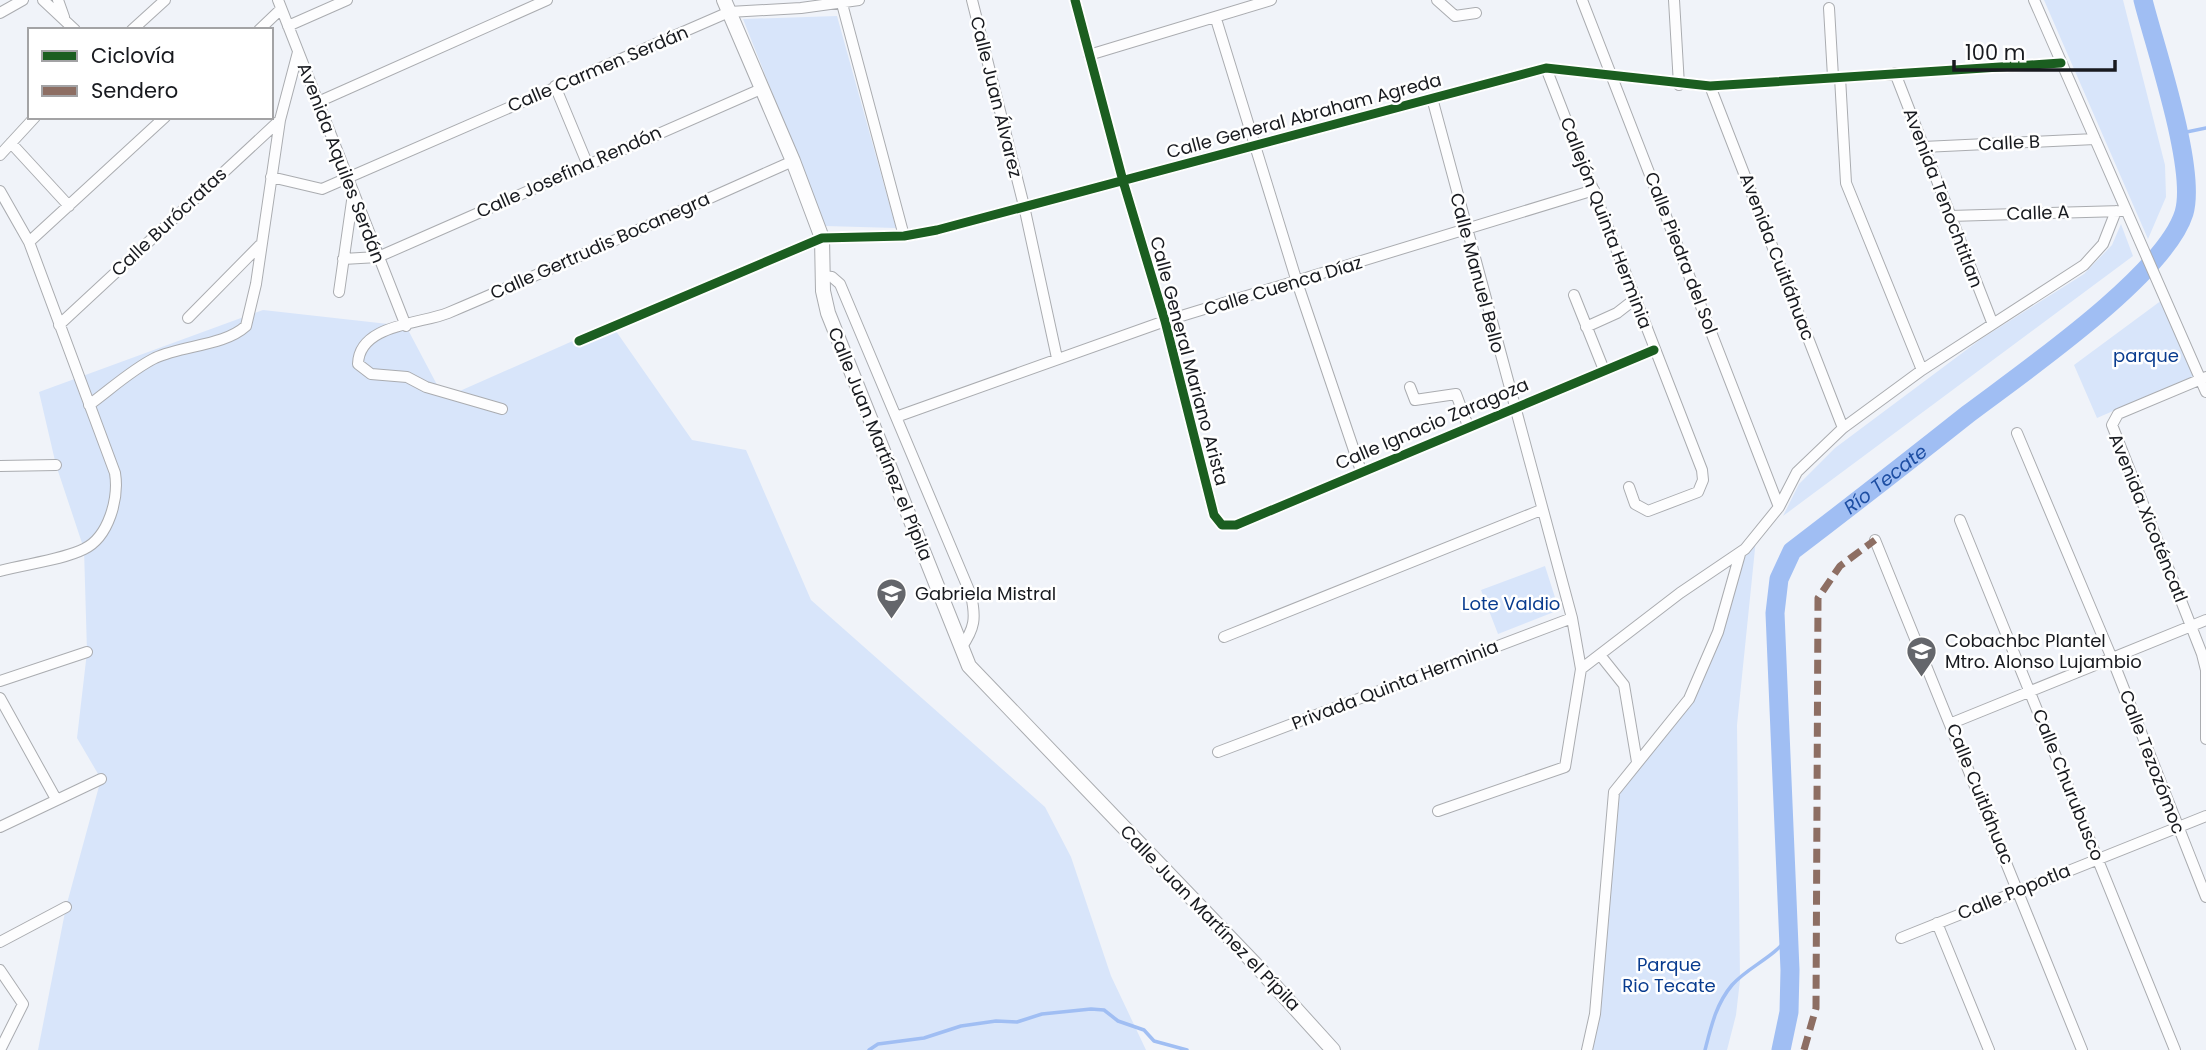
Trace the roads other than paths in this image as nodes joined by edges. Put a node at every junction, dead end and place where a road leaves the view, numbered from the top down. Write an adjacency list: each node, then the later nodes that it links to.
1 (23, 0): 19 (street)
2 (43, 0): 22 (street)
3 (58, 0): 22 (street)
4 (164, 0): 25 (street)
5 (347, 0): 23 (street)
6 (547, 0): 39 (street)
7 (859, 0): 15 (street, Calle Carmen Serdán)
8 (972, 0): 57 (street, Calle Juan Álvarez)
9 (1075, 0): 28 (street, Calle General Mariano Arista)
10 (1271, 0): 21 (street)
11 (1437, 0): 20 (street)
12 (1582, 0): 33 (street, Calle Piedra del Sol)
13 (1674, 0): 34 (street)
14 (2034, 0): 29 (street)
15 (841, 2): 17 (street, Calle Carmen Serdán); 61 (street)
16 (279, 5): 23 (street, Avenida Aquiles Serdán); 26 (street)
17 (727, 6): 35 (street, Calle Carmen Serdán); 37 (main road, Calle Juan Martínez el Pípila)
18 (1829, 8): 32 (street)
19 (0, 13)
20 (1476, 13)
21 (1216, 19): 28 (street); 46 (street)
22 (65, 20): 24 (street)
23 (288, 26): 27 (street, Avenida Aquiles Serdán)
24 (73, 28)
25 (134, 28)
26 (261, 28)
27 (298, 52): 39 (street, Avenida Aquiles Serdán); 42 (street)
28 (1089, 55): 52 (street, Calle General Mariano Arista)
29 (2062, 63): 31 (street, Calle General Abraham Agreda); 43 (street)
30 (1546, 68): 33 (street, Calle General Abraham Agreda); 38 (street, Calle General Abraham Agreda); 53 (street, Callejón Quinta Herminia)
31 (1895, 73): 32 (street, Calle General Abraham Agreda); 45 (street, Avenida Tenochtitlan)
32 (1836, 77): 36 (street, Calle General Abraham Agreda); 82 (street)
33 (1613, 78): 34 (street, Calle General Abraham Agreda); 97 (street, Calle Piedra del Sol)
34 (1678, 85): 36 (street, Calle General Abraham Agreda)
35 (555, 86): 49 (street); 51 (street, Calle Carmen Serdán)
36 (1710, 86): 91 (street, Avenida Cuitláhuac)
37 (761, 89): 48 (main road, Calle Juan Martínez el Pípila); 49 (street, Calle Josefina Rendón)
38 (1432, 98): 46 (street, Calle General Abraham Agreda); 60 (street, Calle Manuel Bello)
39 (318, 102): 51 (street, Avenida Aquiles Serdán)
40 (33, 119): 44 (street)
41 (163, 119): 56 (street)
42 (280, 120): 50 (street); 75 (street, Calle Burócratas)
43 (2095, 139): 45 (street, Calle B); 58 (street)
44 (11, 143): 47 (street); 56 (street)
45 (1923, 147): 59 (street, Avenida Tenochtitlan)
46 (1255, 148): 52 (street, Calle General Abraham Agreda); 68 (street)
47 (0, 155)
48 (793, 161): 62 (main road, Calle Juan Martínez el Pípila); 76 (street, Calle Gertrudis Bocanegra)
49 (587, 163): 65 (street, Calle Josefina Rendón)
50 (271, 177): 51 (street, Calle Carmen Serdán); 64 (street)
51 (347, 179): 55 (street, Avenida Aquiles Serdán)
52 (1123, 181): 57 (street, Calle General Abraham Agreda); 73 (street, Calle General Mariano Arista)
53 (1594, 190): 60 (street, Calle Cuenca Díaz); 71 (street, Callejón Quinta Herminia)
54 (0, 191): 63 (street)
55 (353, 194): 65 (street, Avenida Aquiles Serdán); 66 (street)
56 (69, 206): 63 (street)
57 (1024, 206): 61 (street, Calle General Abraham Agreda); 80 (street, Calle Juan Álvarez)
58 (2121, 211): 59 (street, Calle A); 74 (street); 83 (street)
59 (1950, 216): 74 (street, Avenida Tenochtitlan)
60 (1466, 230): 68 (street, Calle Cuenca Díaz); 87 (street, Calle Manuel Bello)
61 (904, 236): 62 (street, Calle General Abraham Agreda)
62 (821, 238): 67 (main road, Calle Juan Martínez el Pípila); 78 (street, Calle General Abraham Agreda)
63 (29, 242): 75 (street)
64 (260, 245): 72 (street); 86 (street)
65 (378, 257): 66 (street); 76 (street, Avenida Aquiles Serdán)
66 (343, 258): 69 (street)
67 (822, 276): 89 (street); 108 (main road, Calle Juan Martínez el Pípila)
68 (1297, 282): 73 (street, Calle Cuenca Díaz); 95 (street)
69 (338, 292)
70 (1574, 295): 77 (street)
71 (1635, 299): 77 (street); 79 (street, Callejón Quinta Herminia)
72 (188, 318)
73 (1165, 321): 80 (street, Calle Cuenca Díaz); 100 (street, Calle General Mariano Arista)
74 (1992, 322): 82 (street)
75 (60, 325): 86 (street)
76 (405, 326): 88 (street, Calle Gertrudis Bocanegra)
77 (1586, 327): 81 (street)
78 (579, 341)
79 (1654, 350): 81 (street, Calle Ignacio Zaragoza); 96 (street, Callejón Quinta Herminia)
80 (1057, 358): 89 (street, Calle Cuenca Díaz)
81 (1604, 370): 87 (street, Calle Ignacio Zaragoza)
82 (1922, 370): 91 (street)
83 (2203, 378): 85 (street); 106 (street, Avenida Xicoténcatl)
84 (1410, 387): 90 (street)
85 (2206, 392)
86 (89, 405): 103 (street)
87 (1514, 407): 90 (street, Calle Ignacio Zaragoza); 98 (street, Calle Manuel Bello)
88 (502, 409)
89 (896, 417): 108 (street)
90 (1468, 426): 95 (street, Calle Ignacio Zaragoza)
91 (1843, 428): 97 (street)
92 (2017, 433): 111 (street, Calle Tezozómoc)
93 (56, 465): 94 (street)
94 (0, 466)
95 (1361, 471): 100 (street, Calle Ignacio Zaragoza)
96 (1629, 486)
97 (1779, 507): 102 (street)
98 (1541, 509): 104 (street, Calle Manuel Bello); 107 (street)
99 (1960, 520): 114 (street, Calle Churubusco)
100 (1222, 525)
101 (1875, 540): 116 (street, Calle Cuitláhuac)
102 (1740, 554): 110 (street); 119 (street)
103 (0, 570)
104 (1572, 618): 112 (street, Calle Manuel Bello); 118 (street, Privada Quinta Herminia)
105 (2206, 620): 106 (street)
106 (2191, 626): 111 (street); 117 (street, Avenida Xicoténcatl)
107 (1224, 637)
108 (961, 648): 135 (main road, Calle Juan Martínez el Pípila)
109 (87, 652): 113 (street)
110 (1600, 655): 112 (street); 119 (street)
111 (2111, 656): 114 (street); 125 (street, Calle Tezozómoc)
112 (1581, 669): 122 (street, Calle Manuel Bello)
113 (0, 681)
114 (2031, 691): 116 (street); 126 (street, Calle Churubusco)
115 (0, 698): 121 (street)
116 (1952, 723): 127 (street, Calle Cuitláhuac)
117 (2206, 738)
118 (1218, 752)
119 (1637, 762): 136 (street)
120 (101, 779): 121 (street)
121 (56, 799): 124 (street)
122 (1438, 811)
123 (2206, 816): 125 (street, Calle Popotla)
124 (0, 827)
125 (2178, 828): 126 (street, Calle Popotla); 128 (street, Calle Tezozómoc)
126 (2098, 859): 127 (street, Calle Popotla); 139 (street, Calle Churubusco)
127 (2018, 891): 130 (street, Calle Popotla); 138 (street, Calle Cuitláhuac)
128 (2206, 897)
129 (66, 908): 132 (street)
130 (1937, 923): 131 (street, Calle Popotla); 137 (street)
131 (1901, 938)
132 (0, 942)
133 (0, 970): 134 (street)
134 (0, 1050)
135 (1333, 1050)
136 (1587, 1050)
137 (1989, 1050)
138 (2082, 1050)
139 (2175, 1050)

